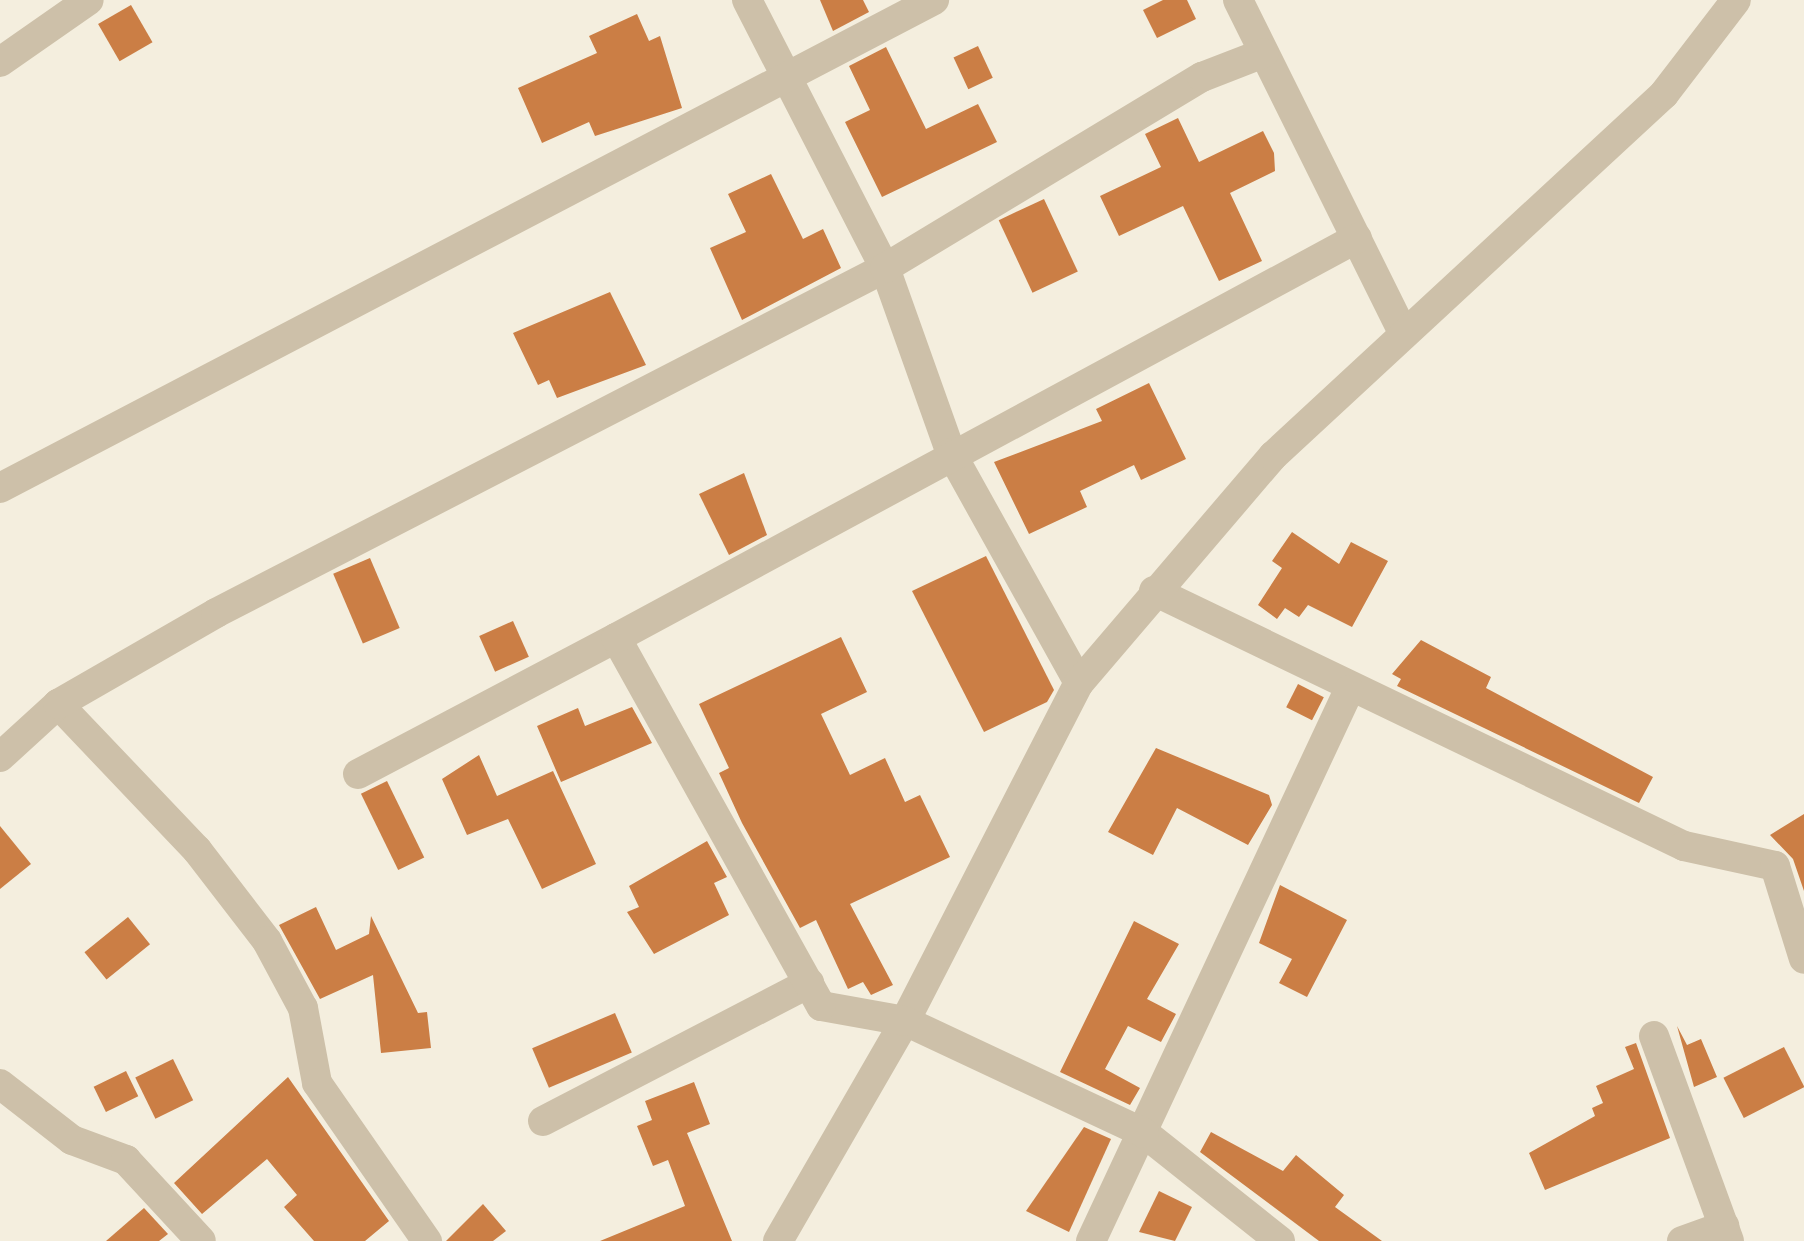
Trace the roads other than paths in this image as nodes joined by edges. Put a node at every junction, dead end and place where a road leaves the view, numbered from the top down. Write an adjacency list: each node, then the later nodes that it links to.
1 (89, 0): 7 (street)
2 (747, 0): 8 (street)
3 (934, 0): 8 (street)
4 (1238, 0): 6 (street)
5 (1736, 0): 11 (street)
6 (1264, 53): 9 (street); 10 (street)
7 (0, 62)
8 (787, 77): 10 (street); 13 (street)
9 (1357, 238): 11 (street); 12 (street)
10 (885, 268): 12 (street); 18 (street)
11 (1404, 334): 14 (street)
12 (951, 454): 15 (street); 16 (street)
13 (0, 488)
14 (1154, 591): 16 (street); 17 (street)
15 (616, 638): 20 (street); 22 (street)
16 (1079, 683): 23 (street)
17 (1349, 690): 21 (street); 27 (street)
18 (58, 704): 19 (street); 30 (street)
19 (0, 758)
20 (358, 774)
21 (1804, 959)
22 (809, 983): 23 (street); 26 (street)
23 (905, 1021): 27 (street); 31 (street)
24 (1654, 1036): 28 (street)
25 (0, 1084): 29 (street)
26 (543, 1121)
27 (1144, 1133): 32 (street); 33 (street)
28 (1727, 1234): 34 (street)
29 (201, 1241)
30 (427, 1241)
31 (778, 1241)
32 (1091, 1241)
33 (1280, 1241)
34 (1682, 1241)

